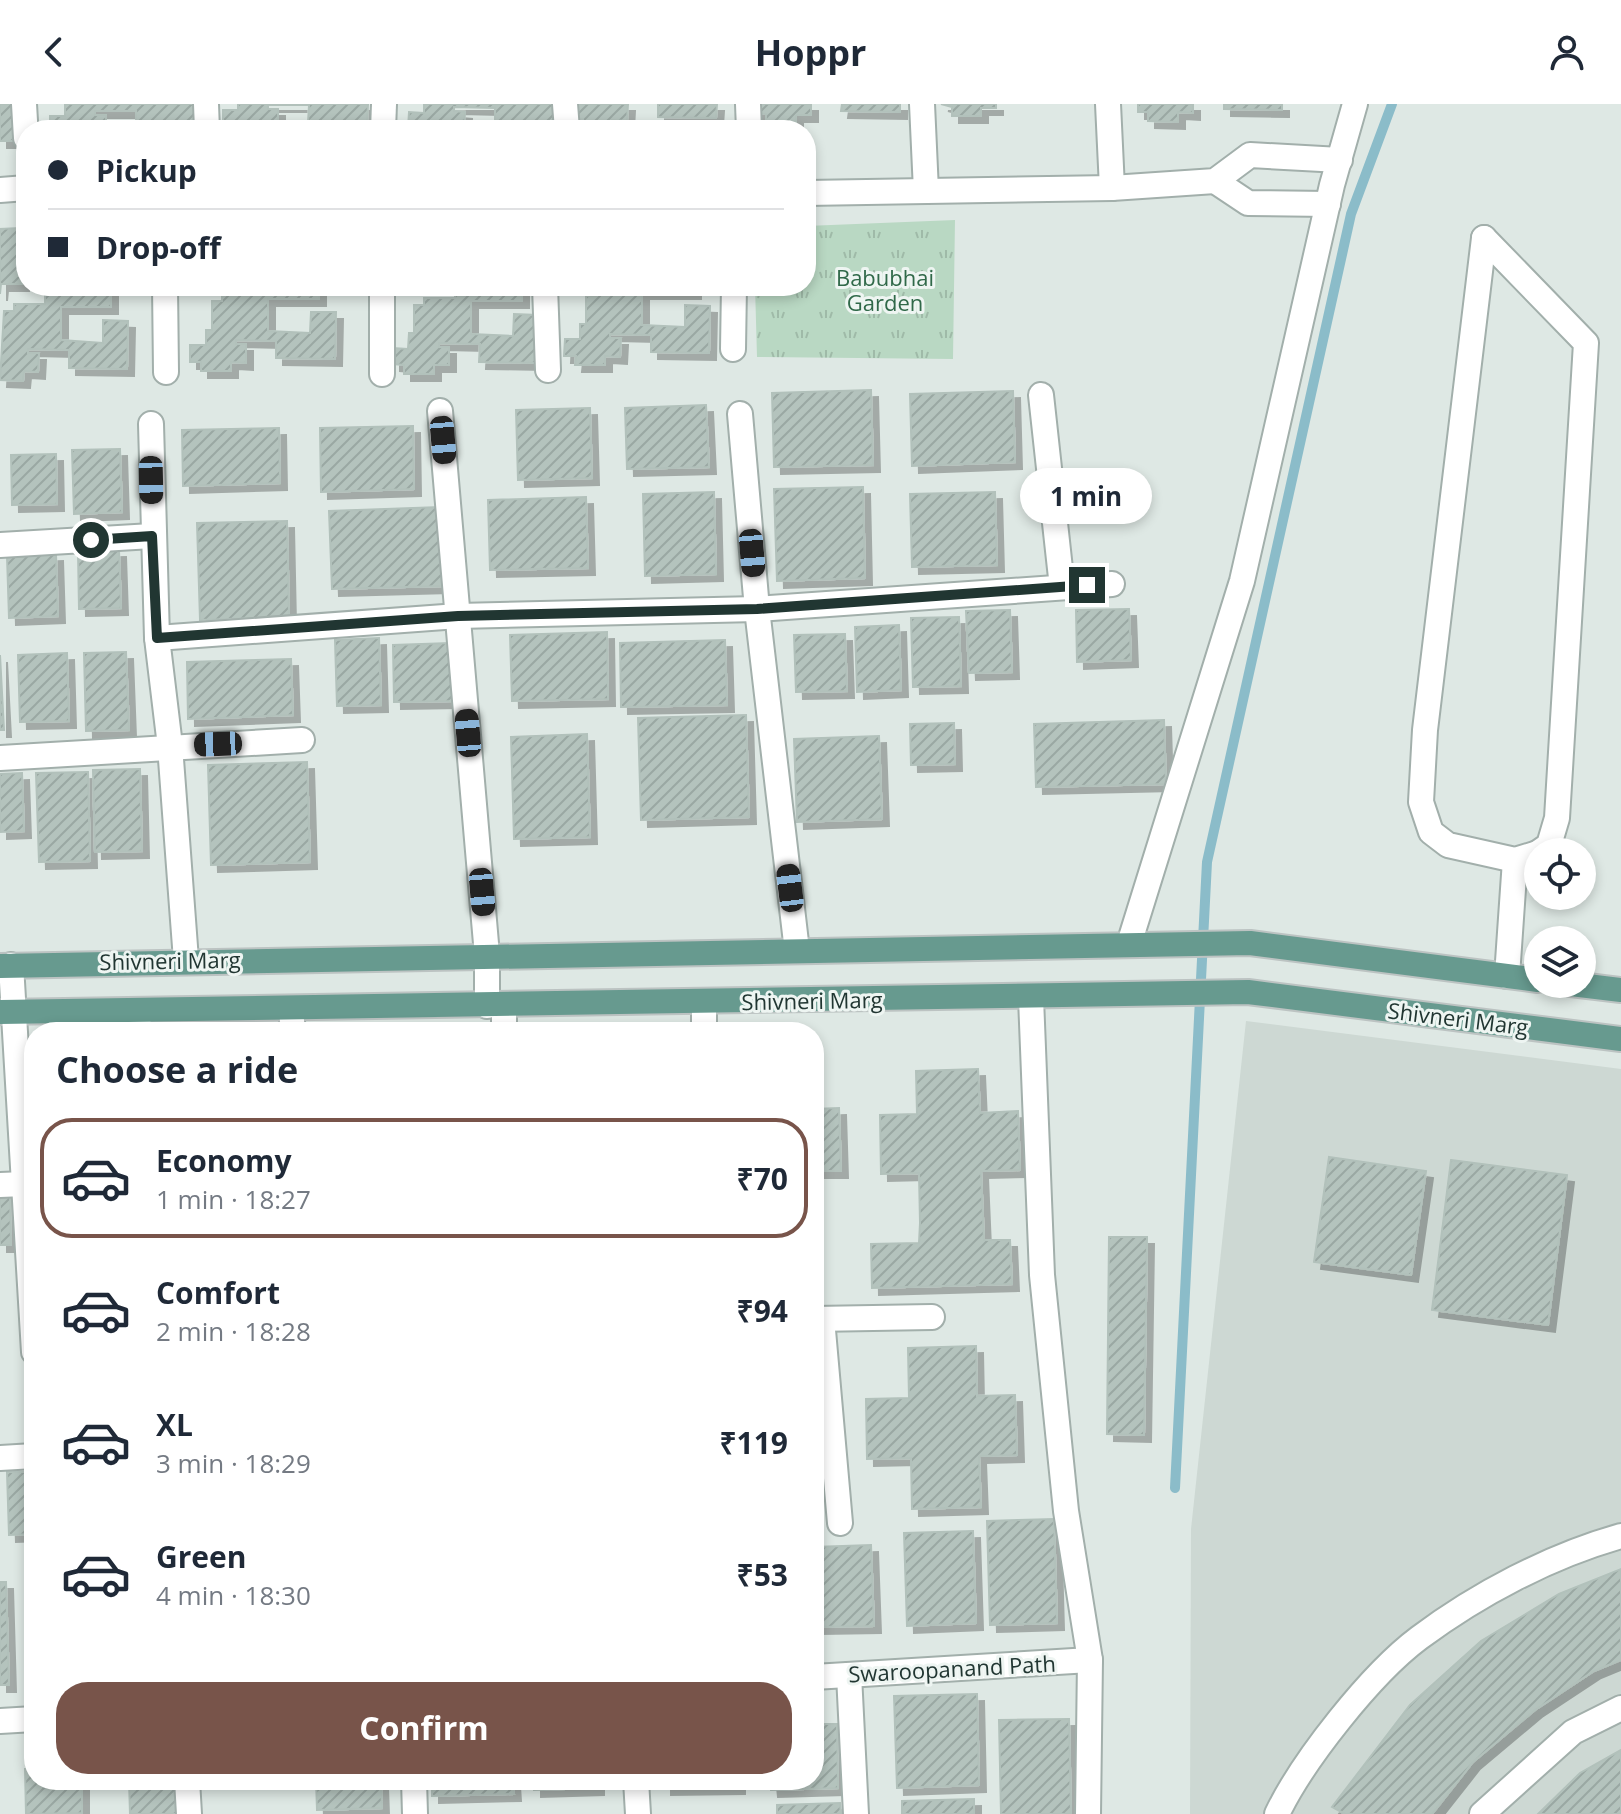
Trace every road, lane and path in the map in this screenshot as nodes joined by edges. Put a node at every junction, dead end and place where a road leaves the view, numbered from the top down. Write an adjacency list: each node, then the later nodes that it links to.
1 (922, 104): 7 (street)
2 (1108, 104): 6 (street)
3 (1355, 104): 4 (street)
4 (1340, 160): 5 (street); 9 (street)
5 (1215, 181): 6 (street); 9 (street)
6 (1112, 188): 7 (street)
7 (926, 191): 8 (street)
8 (816, 193)
9 (1328, 204): 34 (street)
10 (165, 296): 16 (street)
11 (382, 296): 17 (street)
12 (545, 296): 15 (street)
13 (734, 296): 14 (street)
14 (733, 349)
15 (548, 370)
16 (166, 372)
17 (382, 374)
18 (1041, 395): 25 (street)
19 (440, 411): 27 (street)
20 (740, 414): 26 (street)
21 (151, 424): 22 (street)
22 (152, 536): 23 (street); 28 (street)
23 (0, 545)
24 (1112, 584): 25 (street)
25 (1062, 587): 26 (street)
26 (757, 609): 27 (street); 35 (street)
27 (458, 616): 28 (street); 36 (street)
28 (157, 638): 30 (street)
29 (302, 740): 30 (street)
30 (170, 746): 31 (street); 37 (street)
31 (0, 758)
32 (1531, 855): 32 (street)
33 (1524, 890): 39 (street)
34 (1129, 944): 35 (main road, Shivneri Marg); 39 (main road, Shivneri Marg)
35 (797, 951): 36 (main road, Shivneri Marg)
36 (487, 955): 37 (main road, Shivneri Marg); 45 (street)
37 (186, 960): 38 (main road, Shivneri Marg)
38 (6, 965): 46 (street)
39 (1507, 976): 40 (main road, Shivneri Marg)
40 (1524, 978)
41 (1596, 987): 42 (main road)
42 (1621, 990)
43 (1031, 998): 44 (main road, Shivneri Marg); 51 (main road, Shivneri Marg); 61 (street)
44 (704, 1003): 45 (main road, Shivneri Marg); 50 (street)
45 (495, 1006): 47 (main road, Shivneri Marg); 49 (street)
46 (8, 1012): 48 (main road, Shivneri Marg); 52 (street)
47 (292, 1021): 48 (main road, Shivneri Marg)
48 (139, 1022)
49 (501, 1022)
50 (704, 1022)
51 (1621, 1039)
52 (12, 1184): 53 (street)
53 (24, 1276)
54 (932, 1317): 55 (street)
55 (824, 1319)
56 (824, 1375): 59 (street)
57 (24, 1457): 58 (street)
58 (0, 1458)
59 (840, 1523)
60 (1621, 1536): 75 (street)
61 (1090, 1660): 62 (street, Swaroopanand Path); 74 (street)
62 (849, 1675): 63 (street, Swaroopanand Path); 73 (street)
63 (824, 1676)
64 (1621, 1708): 76 (street)
65 (24, 1720): 66 (street)
66 (0, 1721)
67 (188, 1790): 70 (street)
68 (414, 1790): 71 (street)
69 (637, 1790): 72 (street)
70 (189, 1814)
71 (415, 1814)
72 (638, 1814)
73 (856, 1814)
74 (1088, 1814)
75 (1277, 1814)
76 (1482, 1814)

